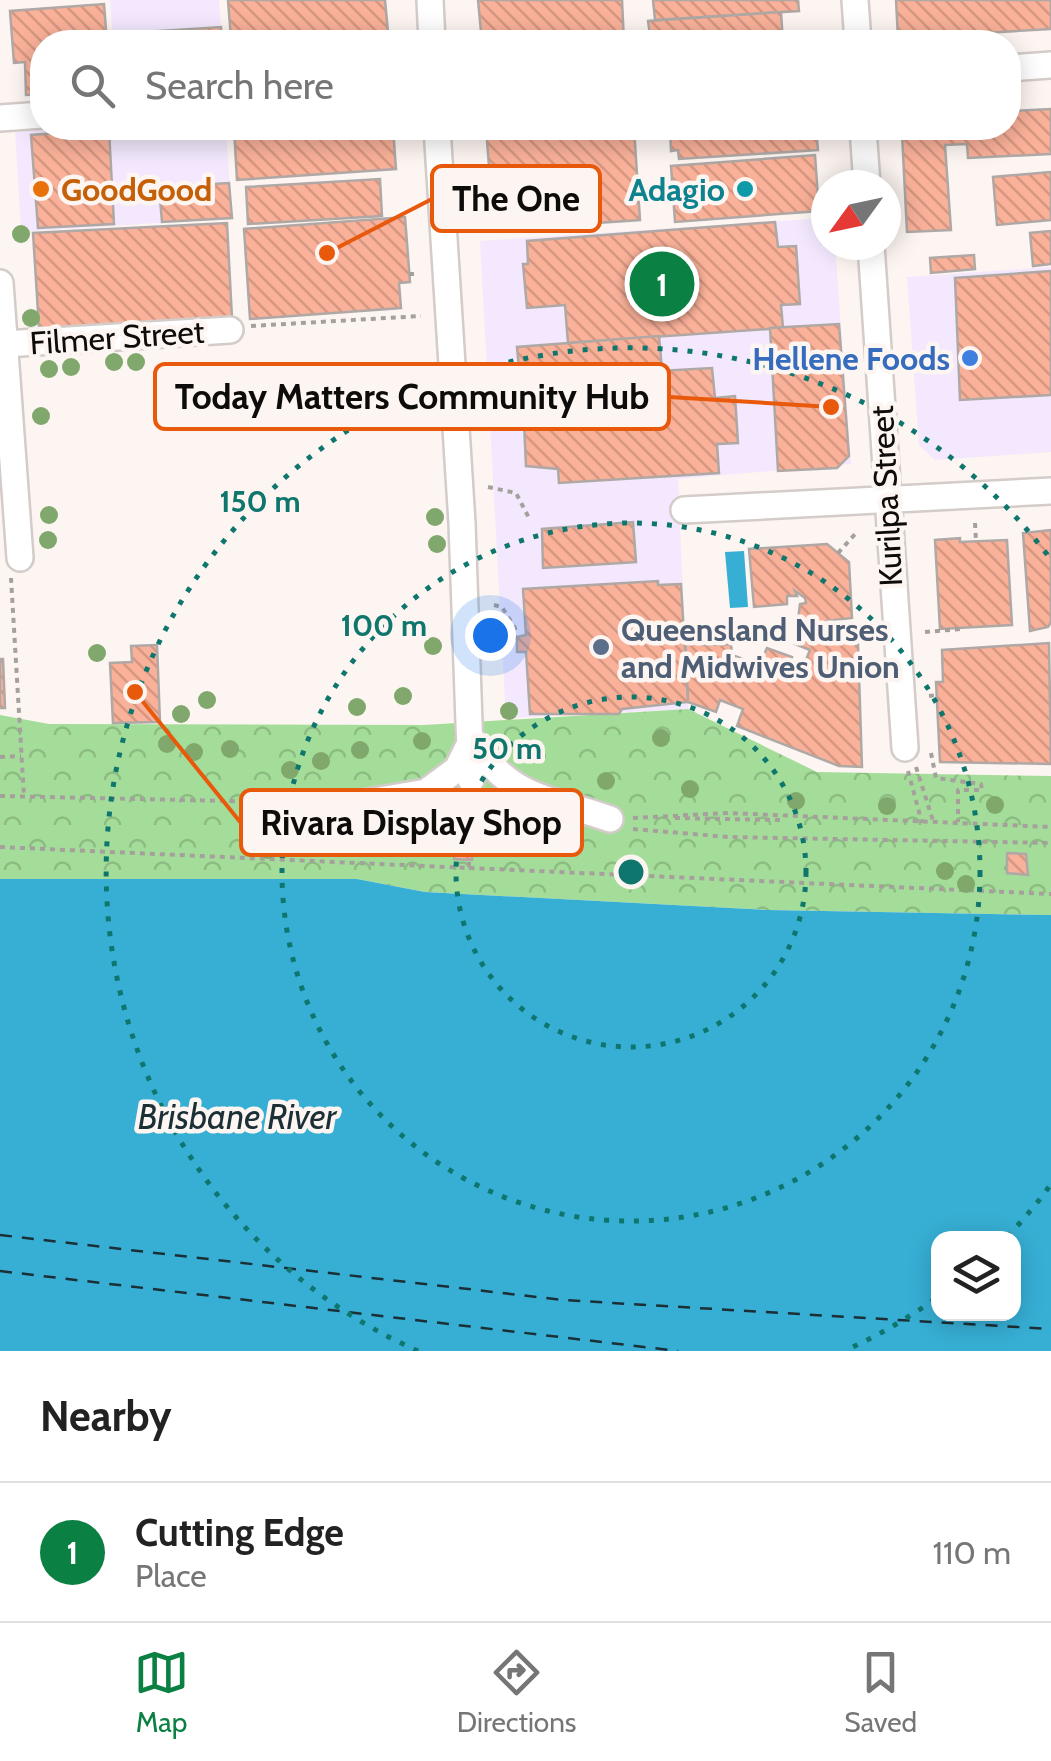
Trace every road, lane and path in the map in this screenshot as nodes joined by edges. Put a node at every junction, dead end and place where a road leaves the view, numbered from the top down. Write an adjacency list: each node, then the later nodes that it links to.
1 (430, 0): 3 (street)
2 (855, 0): 4 (street)
3 (431, 30)
4 (857, 30)
5 (1051, 66): 6 (street)
6 (1021, 67)
7 (30, 116): 8 (street)
8 (0, 118)
9 (438, 140): 37 (street)
10 (864, 140): 11 (street)
11 (866, 170)
12 (490, 176): 13 (path)
13 (469, 177)
14 (872, 260): 22 (street, Kurilpa Street)
15 (410, 274): 16 (path)
16 (418, 274)
17 (0, 284): 19 (street)
18 (230, 330): 19 (street, Filmer Street)
19 (3, 359): 23 (street)
20 (488, 488): 25 (path)
21 (1051, 490): 22 (street)
22 (887, 498): 24 (street); 38 (street, Kurilpa Street)
23 (8, 506): 30 (street)
24 (684, 510)
25 (530, 520)
26 (975, 523): 28 (path)
27 (857, 532): 29 (path)
28 (976, 541)
29 (838, 553)
30 (15, 563): 41 (path)
31 (494, 606): 34 (path)
32 (961, 629): 33 (path)
33 (925, 632)
34 (497, 642)
35 (937, 695): 36 (path)
36 (929, 696)
37 (472, 738): 42 (street); 45 (street); 49 (street)
38 (905, 748): 50 (path); 51 (path)
39 (931, 753): 52 (path)
40 (0, 756): 41 (path)
41 (21, 756): 44 (path)
42 (471, 780)
43 (0, 796): 44 (path)
44 (24, 797): 45 (path)
45 (345, 806)
46 (418, 818): 48 (path)
47 (795, 819): 47 (path); 50 (path)
48 (548, 822)
49 (615, 823): 55 (path)
50 (922, 823): 51 (path)
51 (934, 824): 52 (path)
52 (958, 824): 53 (path)
53 (1051, 826)
54 (469, 832): 57 (path)
55 (1051, 843)
56 (0, 847): 57 (path)
57 (469, 866): 58 (path)
58 (1051, 894)

